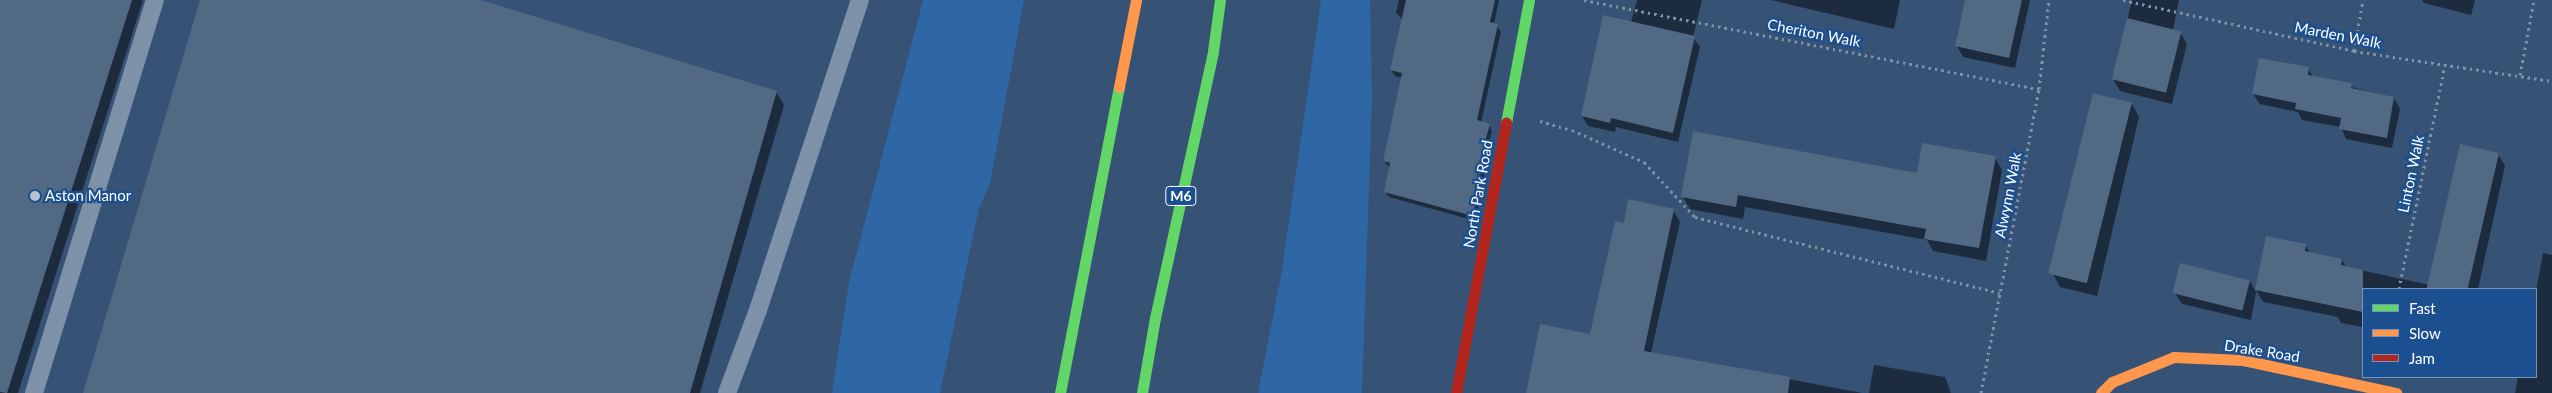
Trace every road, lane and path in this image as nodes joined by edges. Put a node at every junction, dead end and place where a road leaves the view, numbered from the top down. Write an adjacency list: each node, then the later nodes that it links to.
1 (155, 0): 19 (lane)
2 (860, 0): 20 (lane)
3 (1136, 0): 21 (main road)
4 (1220, 0): 22 (main road, M6)
5 (1530, 0): 16 (main road, North Park Road)
6 (1584, 0): 15 (path, Cheriton Walk)
7 (2049, 0): 15 (path, Alwynn Walk)
8 (2123, 0): 11 (path, Marden Walk)
9 (2363, 0): 11 (path)
10 (2534, 0): 13 (path)
11 (2354, 51): 12 (path, Marden Walk)
12 (2445, 64): 13 (path, Marden Walk); 17 (path, Linton Walk)
13 (2520, 75): 14 (path, Marden Walk)
14 (2552, 81)
15 (2040, 89): 18 (path, Alwynn Walk)
16 (1508, 113): 18 (path); 23 (main road, North Park Road)
17 (2399, 288)
18 (2000, 293): 24 (path, Alwynn Walk)
19 (34, 393)
20 (727, 393)
21 (1060, 393)
22 (1142, 393)
23 (1456, 393)
24 (1981, 393)
25 (2101, 393): 26 (main road, Drake Road)
26 (2396, 393)

